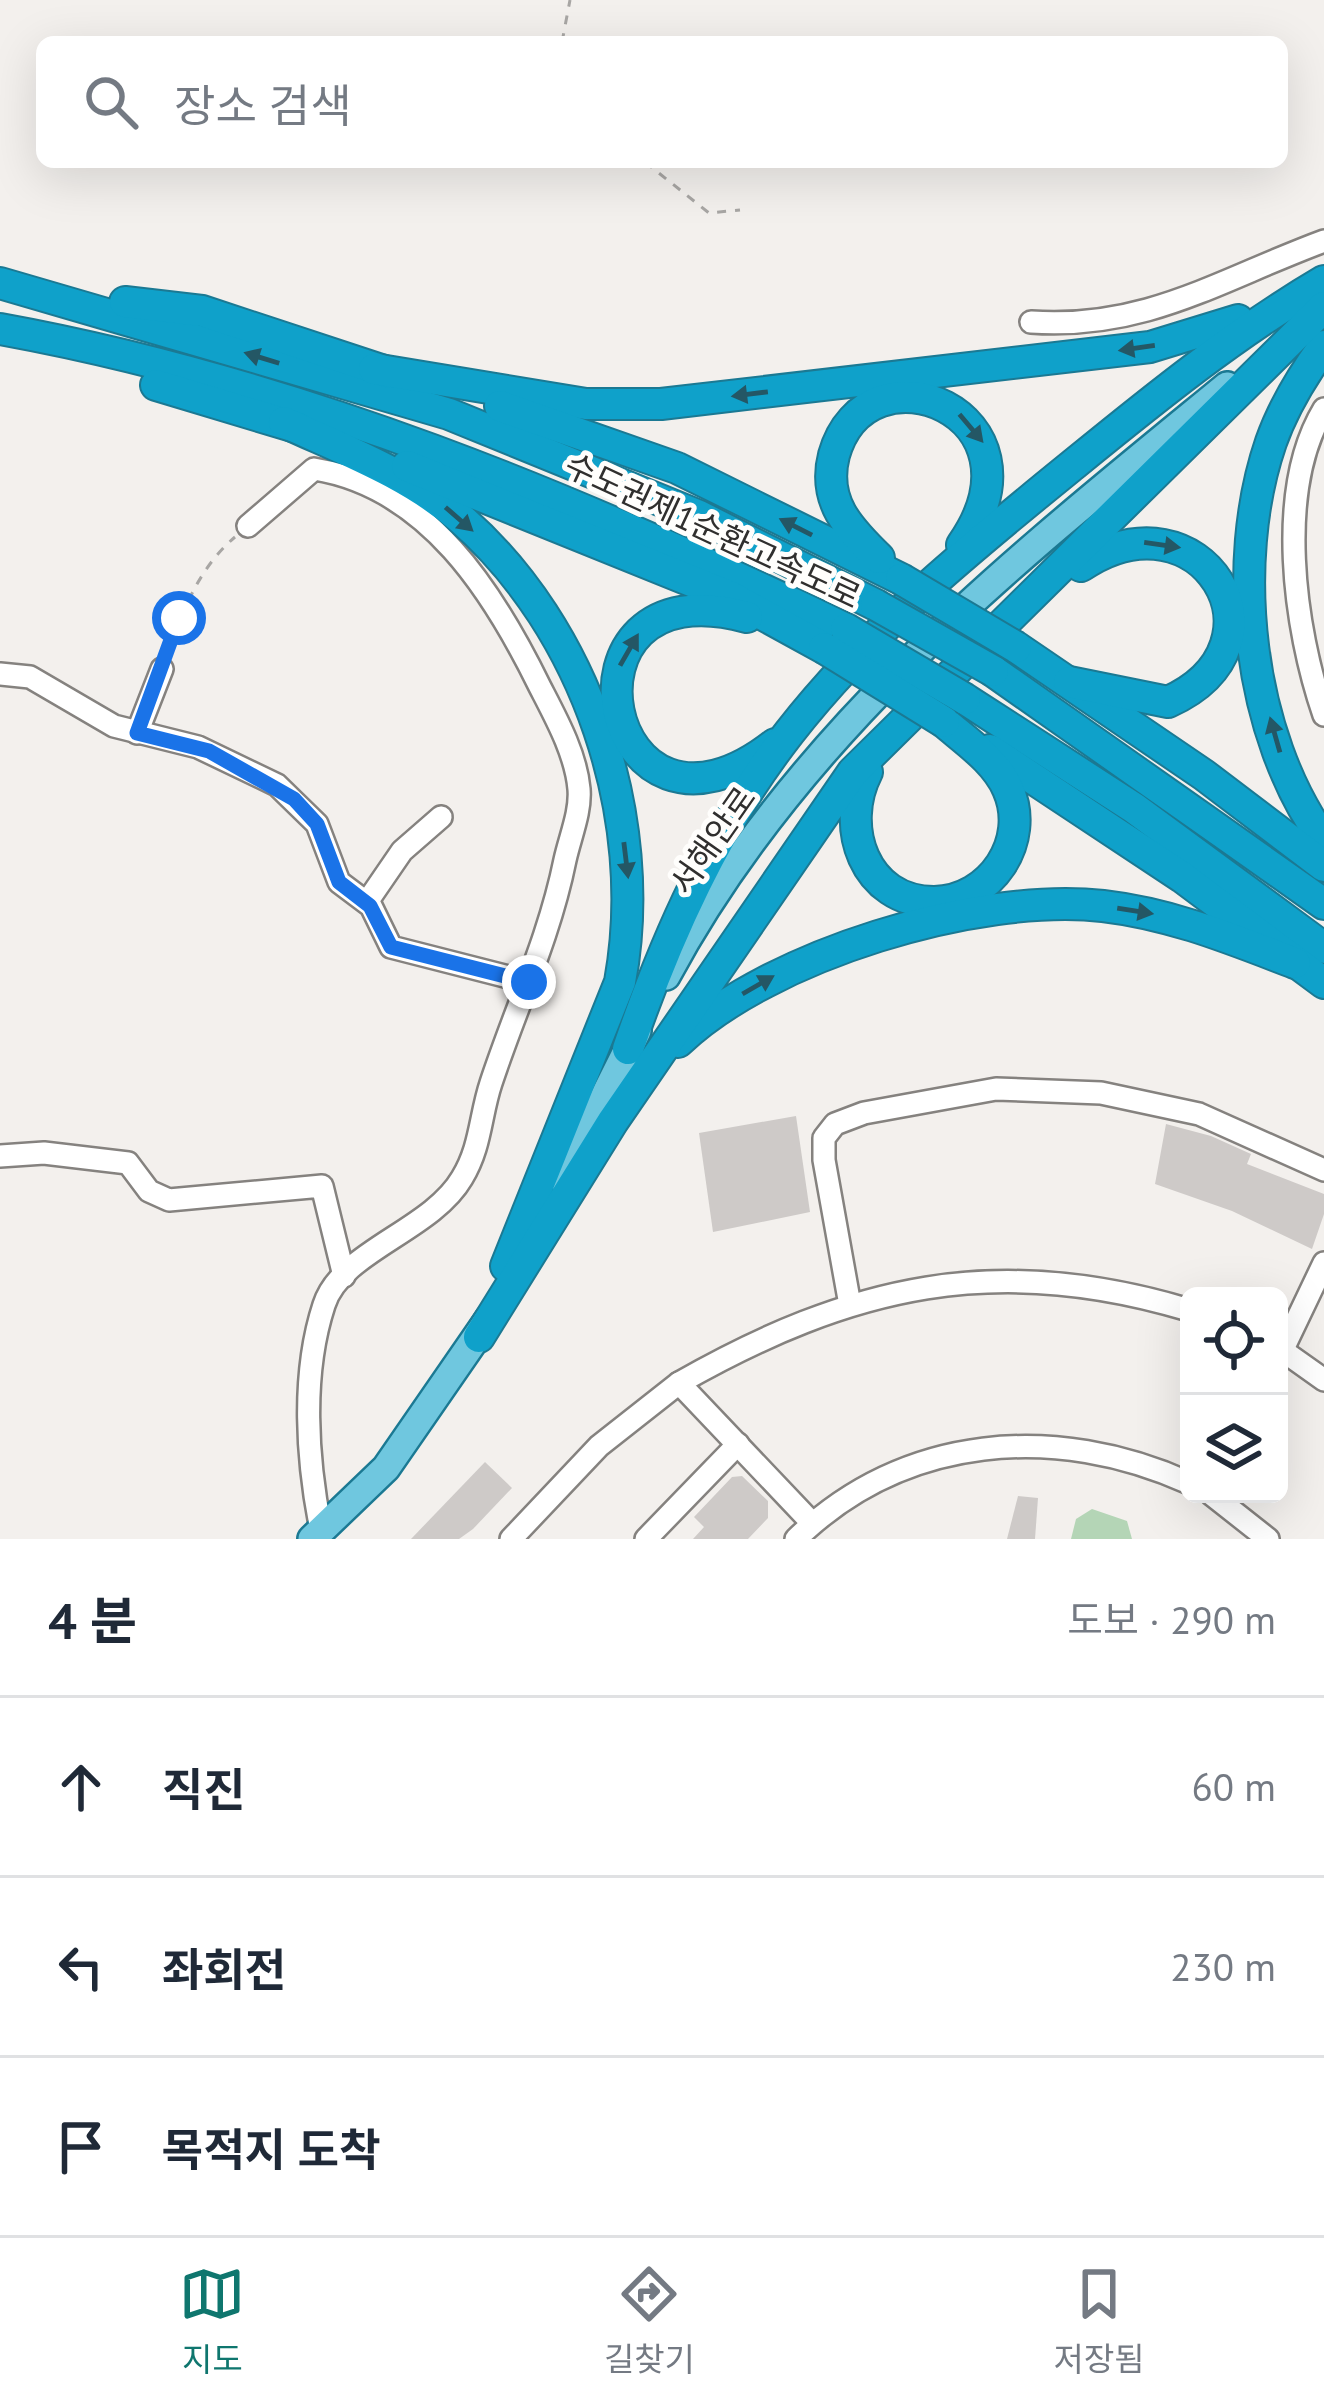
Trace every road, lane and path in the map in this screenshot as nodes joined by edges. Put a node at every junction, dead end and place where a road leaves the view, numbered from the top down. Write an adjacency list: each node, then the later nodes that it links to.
1 (570, 0): 2 (path)
2 (563, 36)
3 (653, 168): 4 (path)
4 (740, 210)
5 (1324, 241): 10 (street)
6 (1324, 279): 14 (highway, one-way to 14); 18 (highway)
7 (0, 283): 8 (highway, 수도권제1순환고속도로)
8 (49, 293): 14 (highway); 34 (highway, 수도권제1순환고속도로, one-way to 8, bridge)
9 (1324, 307): 20 (highway); 39 (main road, 서해안로)
10 (1031, 322)
11 (0, 329): 21 (highway, 수도권제1순환고속도로)
12 (0, 340): 16 (highway)
13 (1324, 346): 31 (highway, one-way to 13)
14 (374, 369): 19 (highway, one-way to 14)
15 (1324, 409): 26 (street)
16 (284, 422): 21 (highway); 48 (highway, one-way to 48)
17 (248, 526): 22 (path); 37 (street)
18 (942, 574): 19 (highway, one-way to 18); 29 (highway)
19 (901, 579): 24 (highway, bridge)
20 (1023, 608): 24 (highway, one-way to 24); 27 (highway)
21 (826, 638): 25 (highway, 수도권제1순환고속도로, bridge); 29 (highway, one-way to 21)
22 (162, 669): 28 (street)
23 (0, 674): 28 (street)
24 (1069, 682): 32 (highway)
25 (955, 710): 27 (highway); 35 (highway, 수도권제1순환고속도로); 36 (highway)
26 (1324, 715)
27 (893, 730): 40 (highway)
28 (137, 733): 33 (street)
29 (789, 733): 39 (highway)
30 (441, 817): 33 (street)
31 (1324, 840)
32 (1324, 866)
33 (367, 902): 37 (street)
34 (1324, 904)
35 (1324, 948)
36 (1295, 963): 38 (highway); 40 (highway, one-way to 36)
37 (529, 982): 44 (street)
38 (1324, 983)
39 (628, 1048): 48 (main road, 서해안로)
40 (613, 1121): 48 (highway)
41 (0, 1156): 44 (street)
42 (1324, 1170): 45 (street)
43 (1324, 1263): 47 (street)
44 (344, 1276): 56 (street)
45 (850, 1305): 46 (street); 51 (street)
46 (1180, 1307)
47 (1288, 1334)
48 (479, 1337): 56 (main road, 서해안로)
49 (1288, 1353): 50 (street)
50 (1324, 1380)
51 (679, 1383): 52 (street); 57 (street)
52 (738, 1444): 55 (street); 58 (street)
53 (1180, 1480): 55 (street)
54 (1222, 1503): 59 (street)
55 (804, 1531)
56 (316, 1534)
57 (511, 1539)
58 (646, 1539)
59 (1268, 1539)

